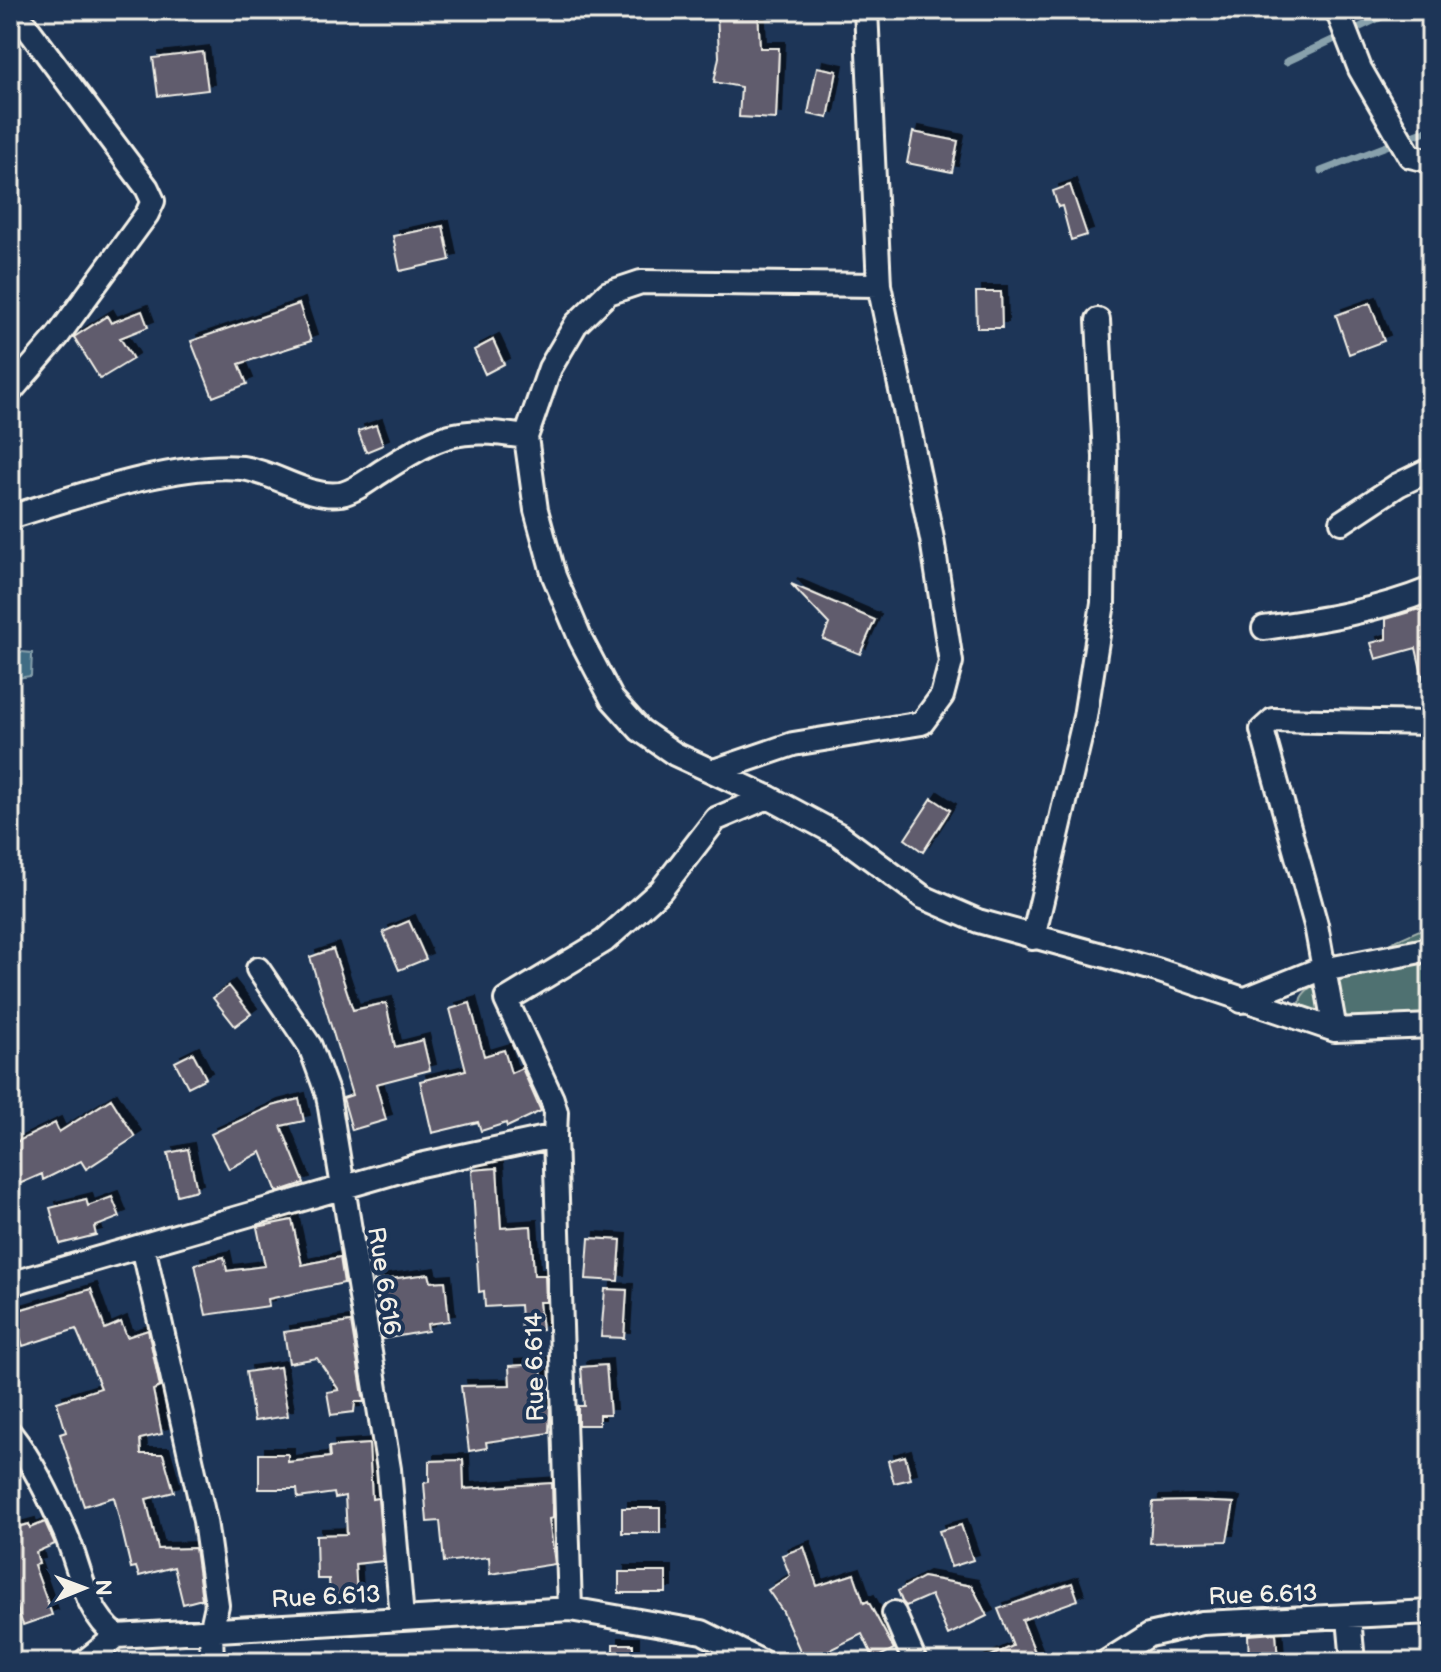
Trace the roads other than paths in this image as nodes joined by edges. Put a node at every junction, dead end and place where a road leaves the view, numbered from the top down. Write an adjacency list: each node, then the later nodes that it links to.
1 (14, 10): 7 (street)
2 (866, 10): 5 (street)
3 (1337, 10): 4 (street)
4 (1431, 161)
5 (879, 285): 8 (street); 15 (street)
6 (1098, 320): 17 (street)
7 (10, 392)
8 (526, 437): 10 (street); 15 (street)
9 (1431, 469): 11 (street)
10 (10, 517)
11 (1342, 522)
12 (1431, 589): 13 (street)
13 (1264, 628)
14 (1431, 723): 20 (street)
15 (714, 771): 16 (street)
16 (768, 797): 17 (street); 24 (street, Rue 6.614)
17 (1033, 938): 21 (street)
18 (1431, 949): 20 (street)
19 (258, 969): 25 (street, Rue 6.616)
20 (1324, 970): 21 (street); 23 (street)
21 (1241, 1001): 23 (street)
22 (1431, 1026): 23 (street)
23 (1335, 1030)
24 (549, 1137): 25 (street); 29 (street, Rue 6.614)
25 (344, 1188): 26 (street); 32 (street, Rue 6.616)
26 (143, 1246): 27 (street); 34 (street)
27 (10, 1284)
28 (10, 1433): 35 (street)
29 (570, 1609): 32 (street, Rue 6.613); 38 (street, Rue 6.613)
30 (1431, 1612): 33 (street, Rue 6.613)
31 (894, 1613): 39 (street)
32 (402, 1618): 34 (street, Rue 6.613)
33 (1349, 1618): 40 (street, Rue 6.613); 41 (street)
34 (211, 1632): 35 (street, Rue 6.613); 37 (street)
35 (117, 1636): 36 (street)
36 (84, 1662)
37 (212, 1662)
38 (762, 1662)
39 (915, 1662)
40 (1106, 1662)
41 (1353, 1662)

